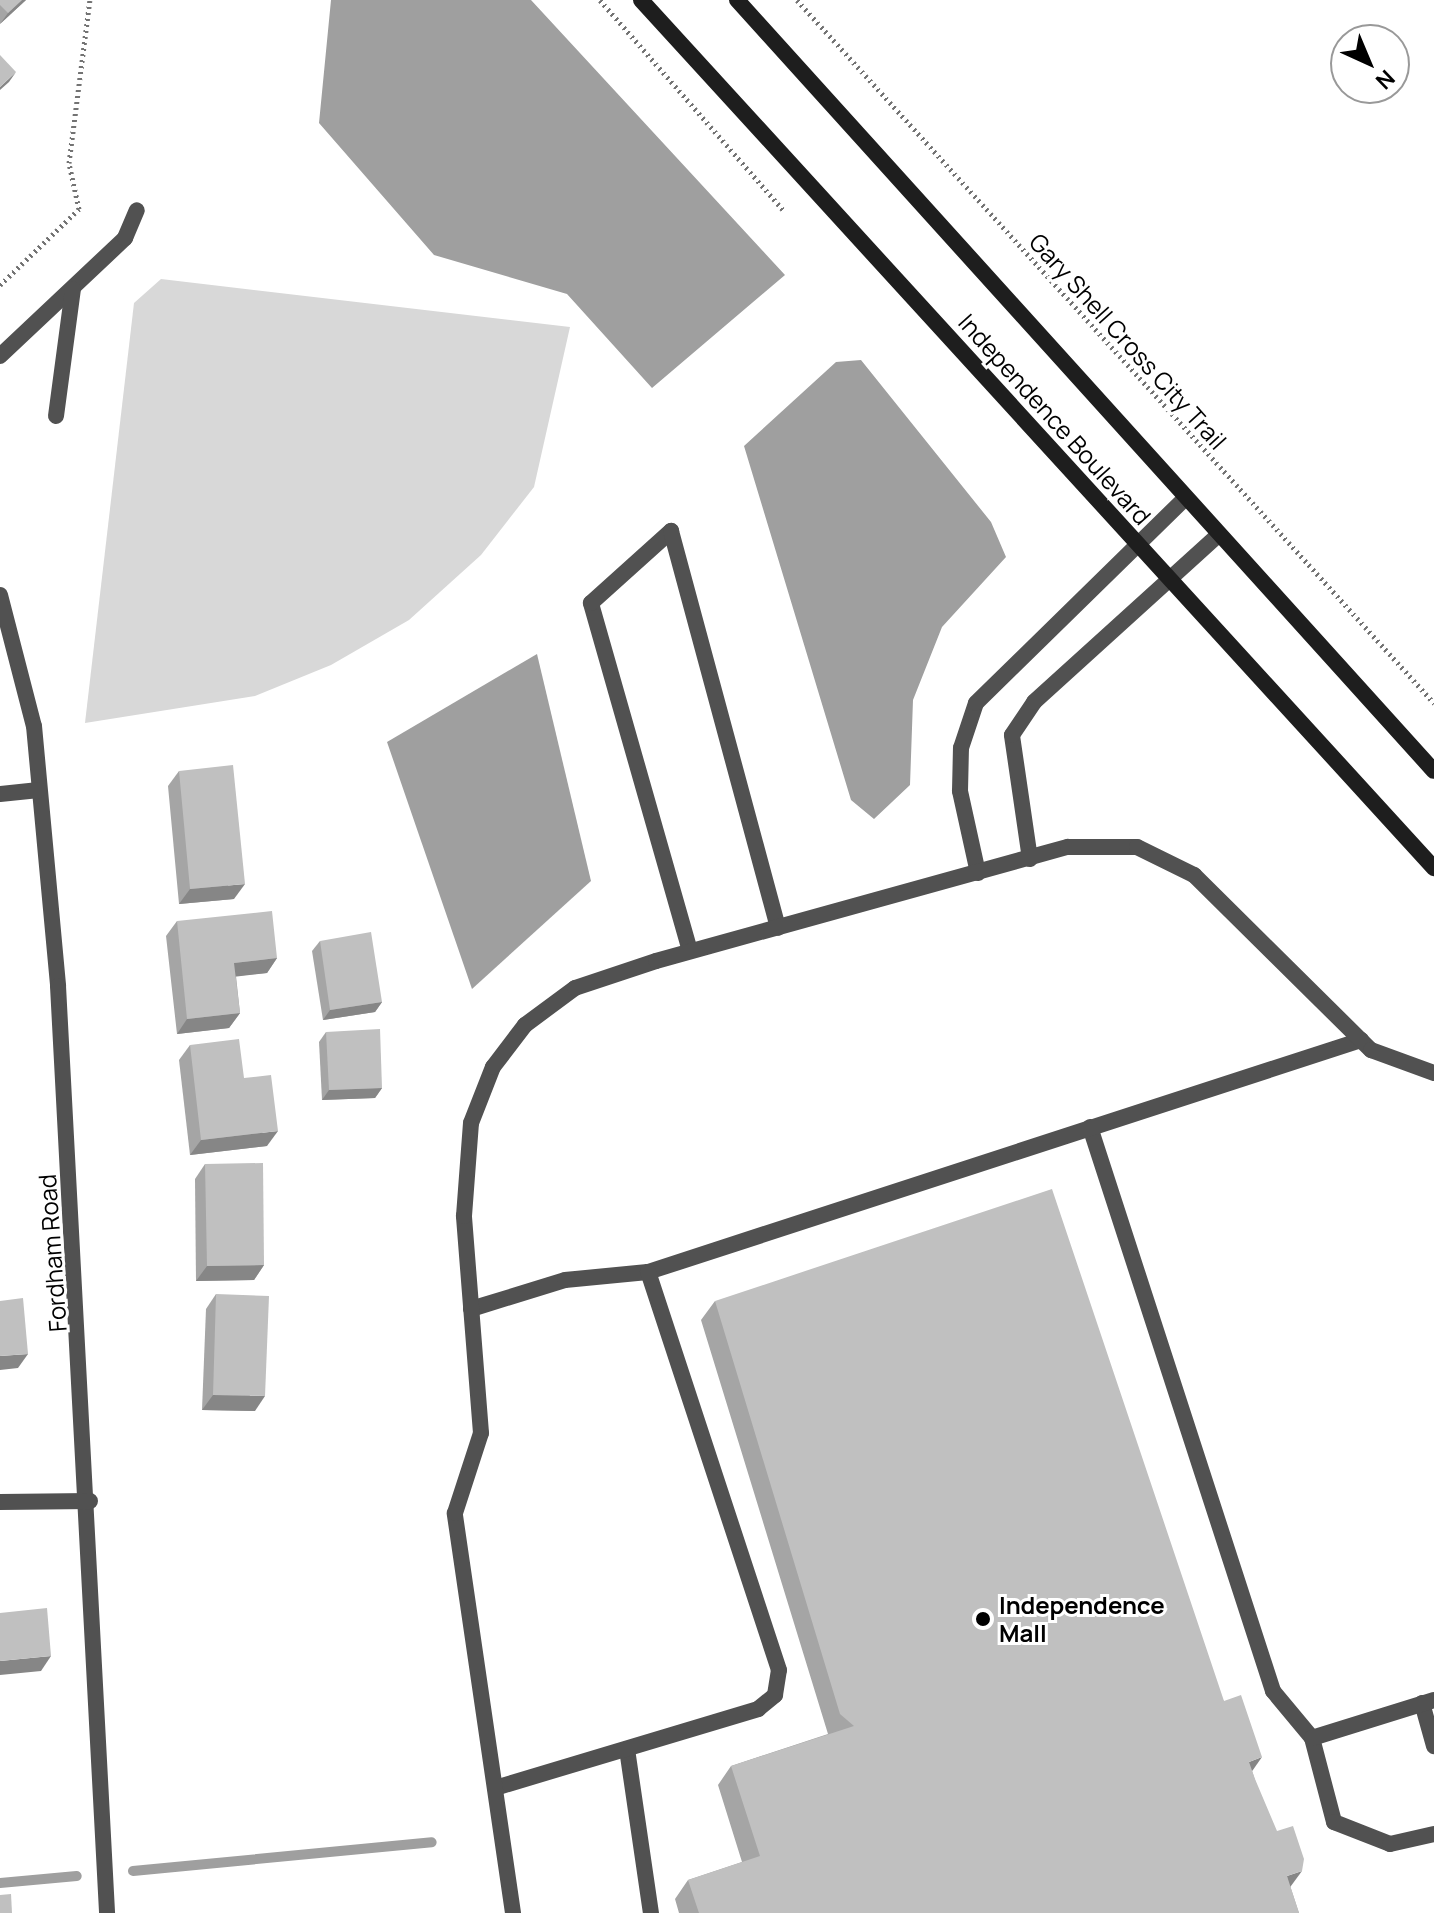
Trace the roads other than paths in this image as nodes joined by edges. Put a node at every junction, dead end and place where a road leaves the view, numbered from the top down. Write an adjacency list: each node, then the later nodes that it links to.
1 (641, 0): 9 (main road, Independence Boulevard)
2 (737, 0): 7 (main road, Independence Boulevard)
3 (137, 210): 4 (street)
4 (73, 289): 5 (street); 6 (street)
5 (0, 356)
6 (56, 416)
7 (1184, 499): 8 (main road, Independence Boulevard); 9 (street)
8 (1217, 536): 10 (street); 12 (main road, Independence Boulevard)
9 (1136, 545): 10 (main road, Independence Boulevard); 17 (street)
10 (1170, 581): 15 (street); 16 (main road, Independence Boulevard)
11 (0, 595): 13 (street, Fordham Road)
12 (1434, 771)
13 (39, 790): 14 (street); 25 (street, Fordham Road)
14 (0, 794)
15 (1030, 859): 17 (street); 20 (street)
16 (1434, 868)
17 (978, 873): 18 (street)
18 (778, 928): 19 (street); 19 (street)
19 (690, 951): 24 (street)
20 (1361, 1040): 21 (street); 22 (street)
21 (1434, 1073)
22 (1090, 1127): 23 (street); 28 (street)
23 (648, 1272): 24 (street); 30 (street)
24 (471, 1309): 31 (street)
25 (90, 1501): 26 (street); 33 (street, Fordham Road)
26 (0, 1502)
27 (1428, 1702): 28 (street); 29 (street)
28 (1312, 1738): 32 (street)
29 (1434, 1746)
30 (627, 1749): 31 (street); 35 (street)
31 (495, 1788): 34 (street)
32 (1434, 1834)
33 (107, 1913)
34 (513, 1913)
35 (651, 1913)

